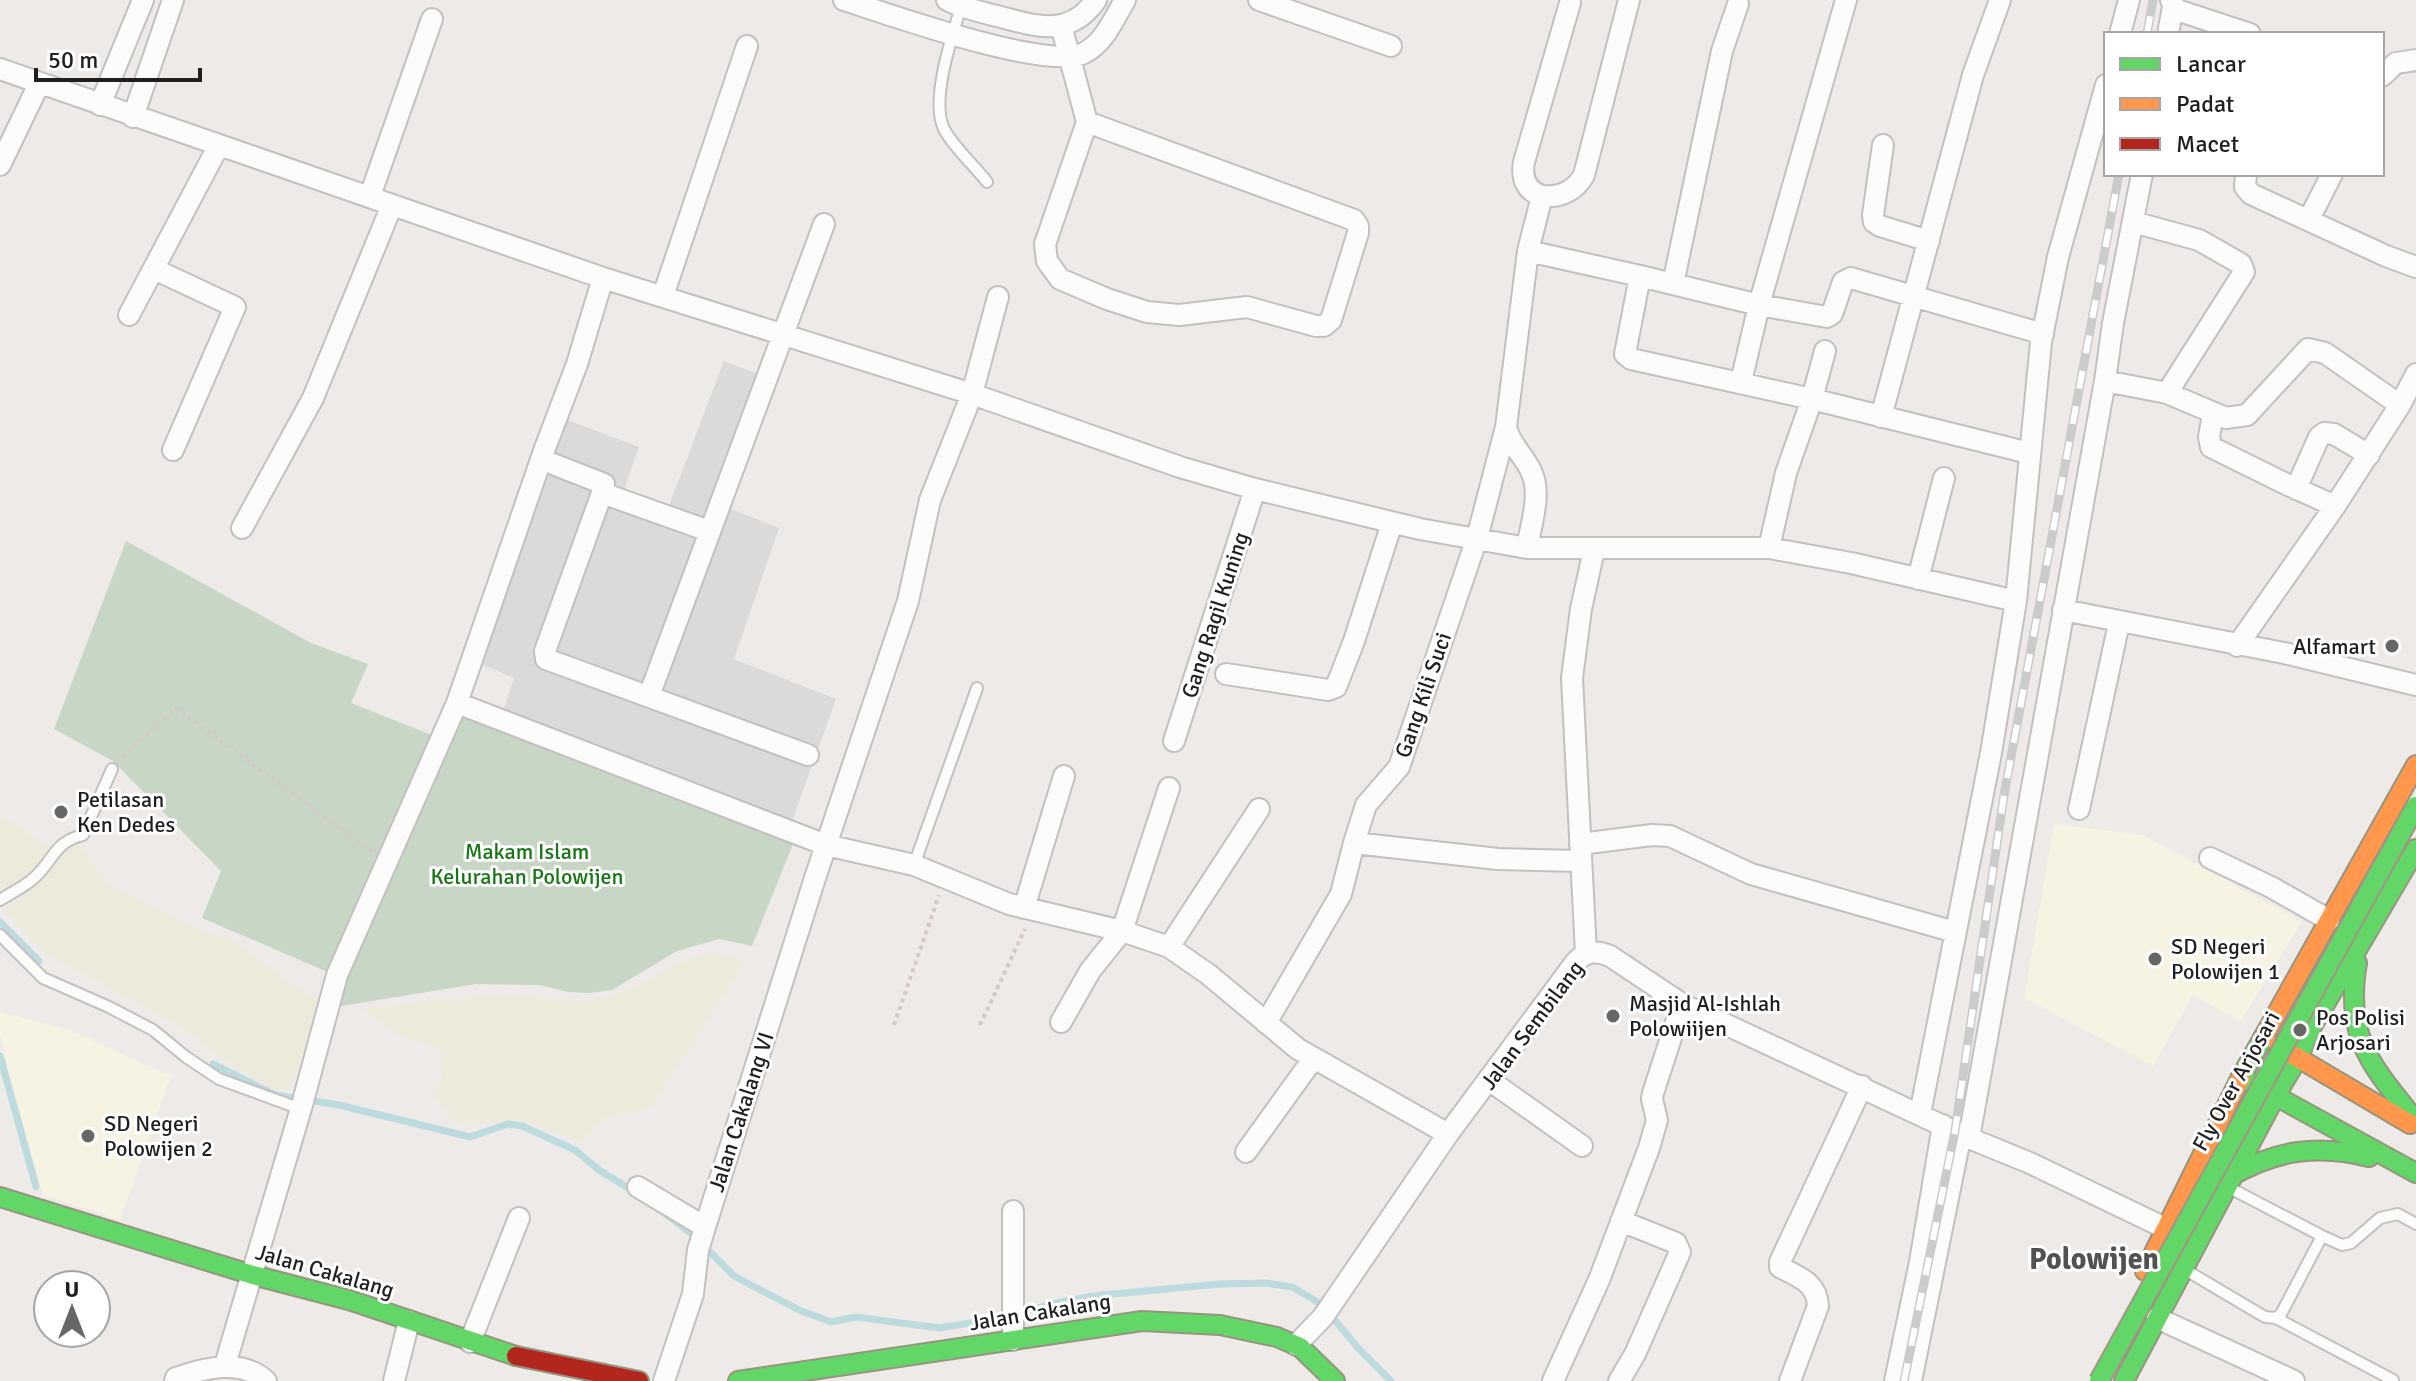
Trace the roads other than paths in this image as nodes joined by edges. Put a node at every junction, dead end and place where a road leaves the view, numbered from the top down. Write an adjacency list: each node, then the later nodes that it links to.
1 (143, 0): 29 (street)
2 (173, 0): 30 (street)
3 (844, 0): 20 (street)
4 (1096, 0): 16 (street)
5 (1125, 0): 23 (street)
6 (1259, 0): 22 (street)
7 (1629, 0): 40 (street)
8 (1846, 0): 55 (street)
9 (2000, 0): 45 (street)
10 (2129, 0): 17 (street)
11 (1570, 3): 40 (street)
12 (2172, 3): 18 (street); 19 (street)
13 (954, 4): 16 (street); 20 (lane)
14 (1738, 4): 51 (street)
15 (432, 19): 39 (street)
16 (1061, 25): 23 (street)
17 (2121, 32)
18 (2168, 32)
19 (2244, 32)
20 (952, 35): 23 (street); 38 (lane)
21 (747, 46): 52 (street)
22 (1391, 46)
23 (1070, 58): 31 (street)
24 (2416, 60): 26 (street)
25 (0, 69): 27 (street)
26 (2384, 74)
27 (39, 84): 29 (street); 34 (street)
28 (2104, 92): 58 (street)
29 (100, 105): 30 (street)
30 (133, 117): 33 (street)
31 (1087, 122): 31 (street)
32 (1883, 145): 45 (street)
33 (218, 147): 39 (street); 48 (street)
34 (0, 165)
35 (2142, 176): 43 (street)
36 (2246, 176): 42 (street)
37 (2331, 176): 42 (street)
38 (987, 182)
39 (370, 196): 41 (street)
40 (1542, 196): 46 (street, Gang Kili Suci)
41 (392, 205): 50 (street); 80 (street)
42 (2309, 219): 47 (street)
43 (2133, 222): 61 (street); 63 (street)
44 (824, 224): 57 (street)
45 (1929, 241): 54 (street)
46 (1528, 251): 49 (street); 69 (street, Gang Kili Suci)
47 (2416, 267)
48 (154, 269): 56 (street); 70 (street)
49 (1640, 276): 51 (street); 62 (street)
50 (603, 278): 52 (street); 95 (street)
51 (1673, 284): 55 (street)
52 (663, 296): 57 (street)
53 (998, 297): 64 (street, Jalan Cakalang VI)
54 (1915, 298): 55 (street); 58 (street); 68 (street)
55 (1759, 305): 62 (street)
56 (129, 315)
57 (782, 334): 64 (street); 81 (street)
58 (2043, 334): 87 (street)
59 (1825, 351): 65 (street)
60 (2416, 374): 66 (street)
61 (2105, 381): 63 (street); 88 (street)
62 (1741, 382): 65 (street)
63 (2167, 393): 67 (street)
64 (972, 394): 75 (street); 106 (street, Jalan Cakalang VI)
65 (1812, 399): 68 (street); 84 (street)
66 (2400, 405): 67 (street); 72 (street)
67 (2213, 414): 76 (street)
68 (1881, 417): 71 (street)
69 (1506, 427): 82 (street, Gang Kili Suci); 83 (street)
70 (173, 450)
71 (2021, 451)
72 (2369, 455): 76 (street); 78 (street)
73 (553, 464): 77 (street)
74 (1944, 478): 86 (street)
75 (1255, 489): 79 (street); 96 (street, Gang Ragil Kuning)
76 (2296, 489): 78 (street)
77 (602, 493): 81 (street); 94 (street)
78 (2335, 506): 90 (street)
79 (1392, 523): 82 (street); 91 (street)
80 (242, 528)
81 (709, 531): 94 (street)
82 (1477, 538): 83 (street); 105 (street, Gang Kili Suci)
83 (1527, 548): 85 (street)
84 (1769, 548): 85 (street); 86 (street)
85 (1594, 550): 108 (street)
86 (1918, 579): 87 (street)
87 (2016, 601): 115 (street)
88 (2063, 610): 89 (street); 134 (street)
89 (2119, 623): 90 (street); 104 (street)
90 (2237, 646): 92 (street)
91 (1226, 674)
92 (2416, 685)
93 (977, 688): 110 (lane)
94 (649, 696): 97 (street)
95 (457, 703): 106 (street); 130 (street)
96 (1174, 741)
97 (808, 755)
98 (2416, 765): 113 (main road)
99 (112, 769): 111 (lane)
100 (1064, 776): 112 (street)
101 (1169, 788): 114 (street)
102 (2416, 806): 173 (main road, Fly Over Arjosari, bridge)
103 (1259, 809): 118 (street)
104 (2079, 809)
105 (1354, 843): 108 (street); 122 (street, Gang Kili Suci)
106 (826, 845): 110 (street); 148 (street, Jalan Cakalang VI)
107 (2416, 849): 117 (main road)
108 (1580, 852): 115 (street); 119 (street)
109 (2210, 858): 113 (street)
110 (914, 865): 112 (street)
111 (0, 900)
112 (1028, 910): 114 (street)
113 (2329, 920): 123 (main road)
114 (1122, 931): 118 (street); 121 (street)
115 (1955, 932): 131 (street)
116 (0, 935): 130 (lane)
117 (2362, 942): 124 (main road); 132 (main road)
118 (1169, 947): 122 (street)
119 (1586, 954): 120 (street, Jalan Sembilang); 127 (street, Jalan Sembilang)
120 (1682, 1004): 128 (street, Jalan Sembilang); 144 (street)
121 (1061, 1022)
122 (1266, 1023): 125 (street)
123 (2263, 1037): 124 (main road); 126 (main road)
124 (2298, 1058): 129 (main road); 133 (main road)
125 (1313, 1059): 135 (street); 137 (street)
126 (2241, 1077): 129 (main road); 146 (main road)
127 (1489, 1080): 135 (street, Jalan Sembilang); 136 (street)
128 (1862, 1086): 131 (street, Jalan Sembilang); 169 (street)
129 (2276, 1095): 138 (main road); 139 (main road)
130 (303, 1101): 150 (street)
131 (1920, 1114): 134 (street, Jalan Sembilang)
132 (2416, 1121)
133 (2416, 1128)
134 (1958, 1132): 146 (street, Jalan Sembilang); 170 (street); 171 (street)
135 (1448, 1134): 156 (street, Jalan Sembilang)
136 (1582, 1146)
137 (1246, 1152)
138 (2414, 1172): 139 (main road)
139 (2229, 1181): 147 (lane); 149 (main road)
140 (638, 1187): 148 (street)
141 (0, 1197): 150 (main road, Jalan Cakalang)
142 (1013, 1211): 154 (street)
143 (519, 1218): 155 (street)
144 (1621, 1221): 167 (street); 168 (street)
145 (2416, 1224): 147 (lane)
146 (2165, 1228): 172 (main road)
147 (2322, 1236): 152 (lane)
148 (702, 1237): 164 (street, Jalan Cakalang VI)
149 (2185, 1269): 151 (main road); 152 (lane)
150 (253, 1275): 153 (main road, Jalan Cakalang); 157 (street)
151 (2157, 1318): 174 (main road); 175 (street)
152 (2276, 1318): 159 (lane)
153 (409, 1321): 155 (main road, Jalan Cakalang); 162 (street)
154 (1013, 1324): 156 (main road, Jalan Cakalang); 158 (main road, Jalan Cakalang)
155 (470, 1342): 163 (main road, Jalan Cakalang)
156 (1296, 1345): 166 (main road, Jalan Cakalang)
157 (225, 1365): 160 (street); 161 (street)
158 (869, 1372): 165 (main road, Jalan Cakalang)
159 (2393, 1380)
160 (175, 1381)
161 (266, 1381)
162 (394, 1381)
163 (639, 1381)
164 (664, 1381)
165 (738, 1381)
166 (1335, 1381)
167 (1553, 1381)
168 (1619, 1381)
169 (1790, 1381)
170 (1895, 1381)
171 (1911, 1381)
172 (2084, 1381)
173 (2099, 1381)
174 (2124, 1381)
175 (2294, 1381)

